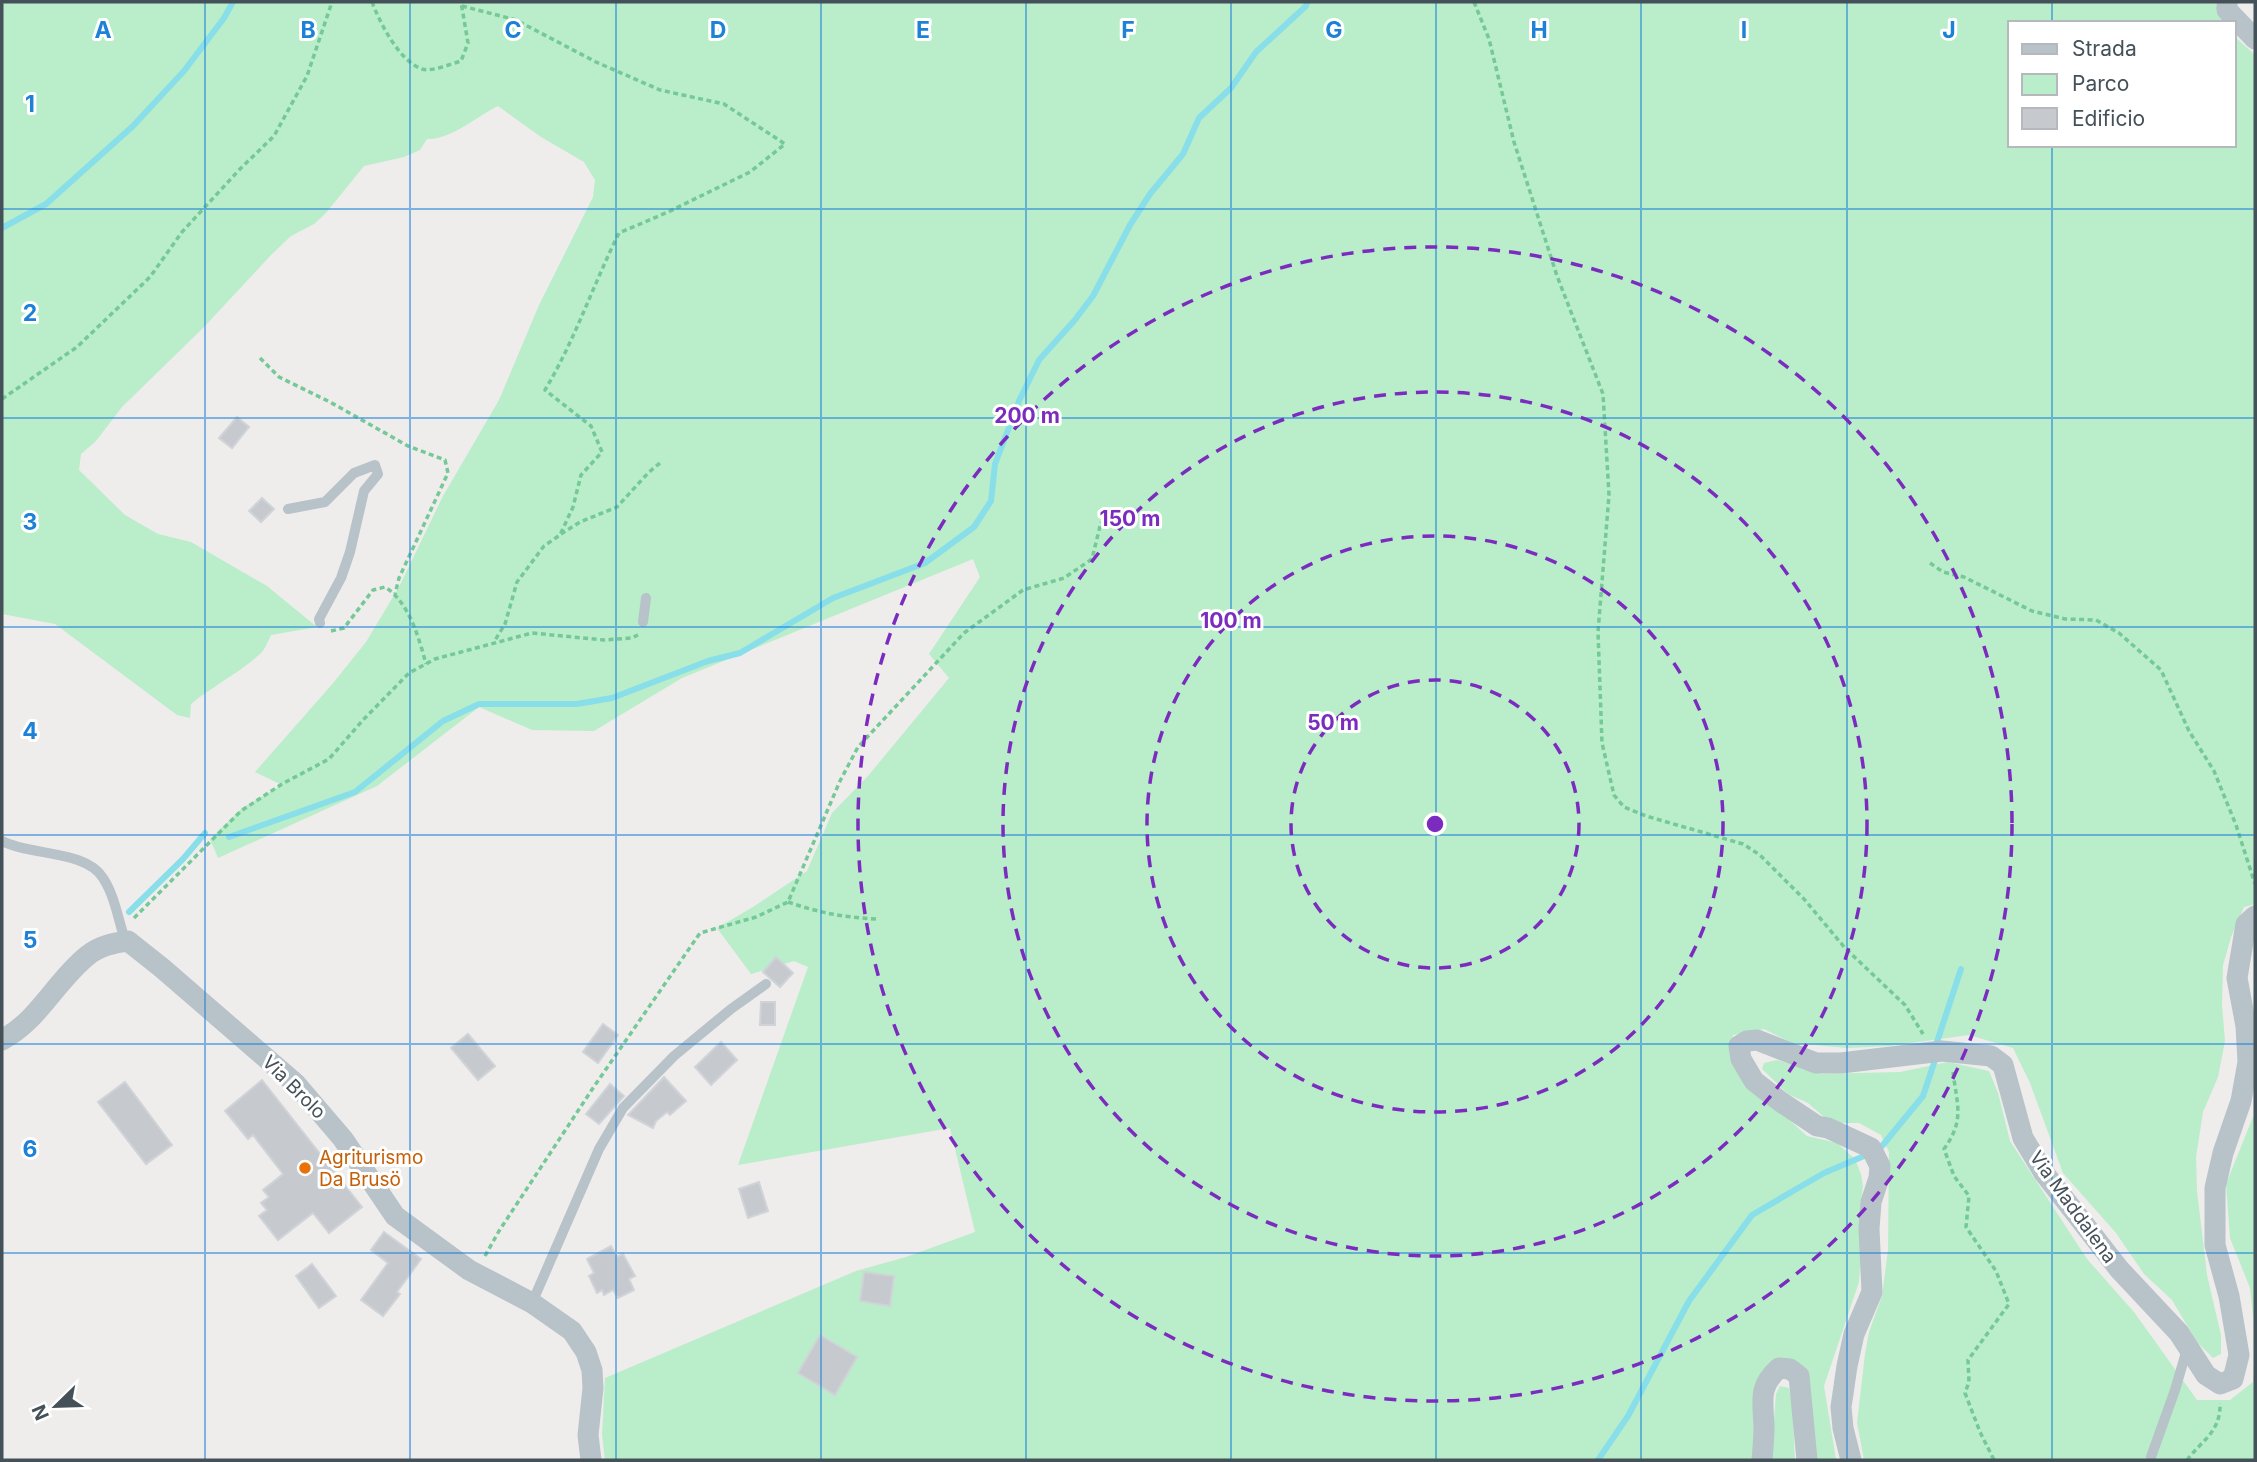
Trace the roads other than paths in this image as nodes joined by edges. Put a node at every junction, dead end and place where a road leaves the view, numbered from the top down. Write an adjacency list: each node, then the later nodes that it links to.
1 (2227, 2): 2 (street)
2 (2255, 38)
3 (288, 509): 6 (lane)
4 (646, 598): 5 (lane)
5 (643, 622)
6 (320, 623)
7 (2, 841): 9 (lane)
8 (2255, 916): 13 (street, Via Maddalena)
9 (122, 930)
10 (766, 984): 12 (lane)
11 (2, 1040): 12 (street, Via Brolo)
12 (532, 1303): 15 (street, Via Brolo)
13 (2188, 1347): 14 (lane); 18 (street, Via Maddalena)
14 (2151, 1457)
15 (591, 1460)
16 (1762, 1460): 17 (street)
17 (1807, 1460)
18 (1851, 1460)

